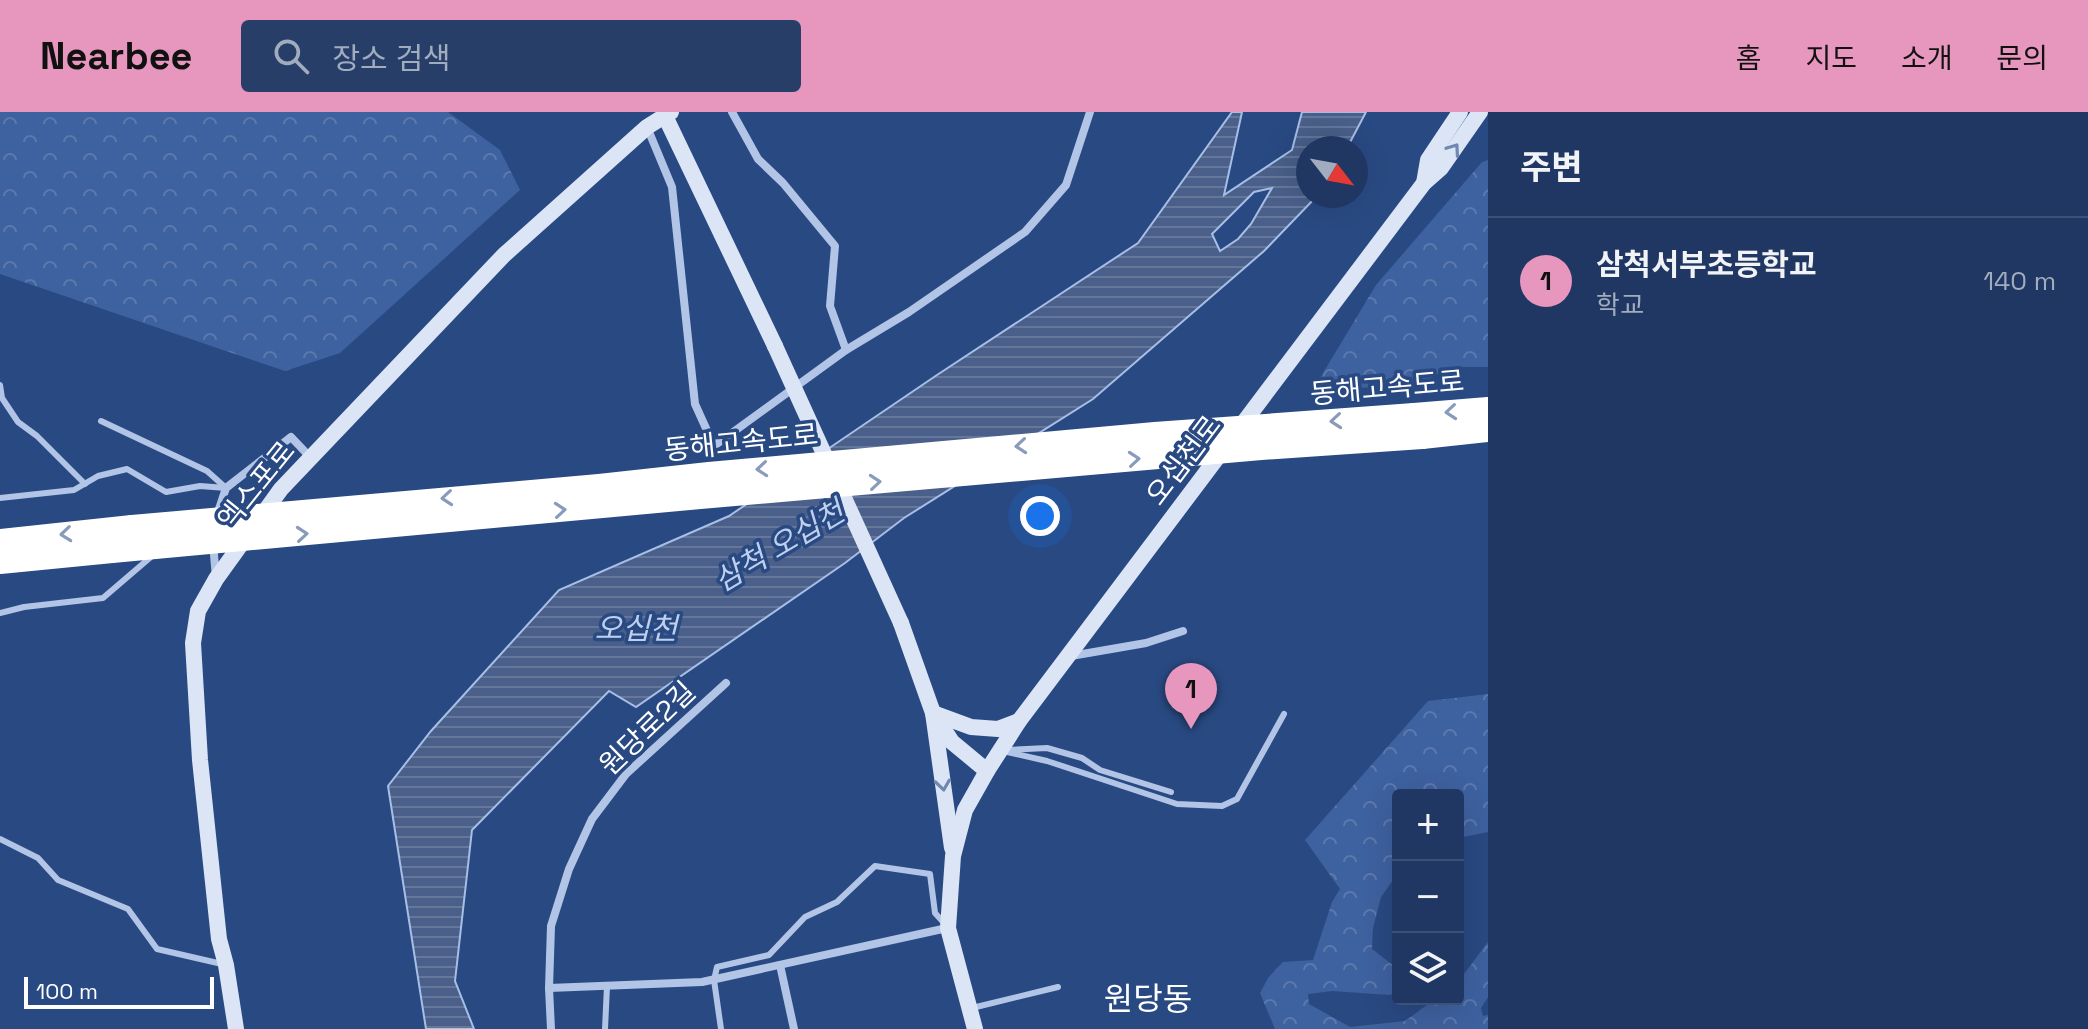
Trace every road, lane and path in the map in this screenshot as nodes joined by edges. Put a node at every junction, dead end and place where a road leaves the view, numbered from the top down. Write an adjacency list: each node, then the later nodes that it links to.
1 (732, 112): 7 (street)
2 (1090, 112): 7 (street)
3 (1460, 112): 6 (street, 오십천로)
4 (1484, 113): 6 (street, 오십천로, one-way to 4)
5 (659, 117): 7 (street); 13 (street, 엑스포로); 25 (street, bridge)
6 (1424, 183): 23 (street, 오십천로)
7 (846, 350)
8 (0, 385): 14 (lane)
9 (1488, 409): 11 (highway, 동해고속도로, one-way to 11)
10 (101, 421): 15 (lane)
11 (1418, 426): 12 (highway, 동해고속도로); 18 (highway, 동해고속도로, one-way to 18, bridge); 19 (highway, 동해고속도로, one-way to 11, bridge)
12 (1488, 430)
13 (311, 458): 15 (street); 20 (street, 엑스포로)
14 (85, 484): 15 (lane); 16 (lane)
15 (226, 488): 20 (street)
16 (0, 498)
17 (176, 536): 21 (lane)
18 (0, 541)
19 (0, 562)
20 (216, 579): 34 (street, 엑스포로)
21 (0, 613)
22 (1183, 631): 23 (street)
23 (1066, 657): 27 (street, 오십천로)
24 (726, 683): 39 (street, 원당로2길)
25 (933, 713): 27 (street); 29 (street); 32 (street, one-way to 32)
26 (1284, 714): 28 (lane)
27 (1019, 721): 28 (street, 오십천로)
28 (1000, 750): 29 (street, 오십천로); 30 (lane)
29 (987, 771): 32 (street, 오십천로)
30 (1171, 792)
31 (0, 839): 34 (lane)
32 (953, 856): 33 (street, 오십천로)
33 (948, 928): 35 (street); 36 (lane); 40 (street, 오십천로)
34 (226, 965): 41 (street, 엑스포로)
35 (780, 965): 36 (street); 45 (street)
36 (714, 980): 37 (street); 44 (lane)
37 (607, 986): 39 (street); 43 (lane)
38 (1058, 987): 40 (lane)
39 (549, 988): 42 (street, 원당로2길)
40 (969, 1009): 46 (street, 오십천로)
41 (236, 1029)
42 (551, 1029)
43 (605, 1029)
44 (721, 1029)
45 (794, 1029)
46 (975, 1029)

